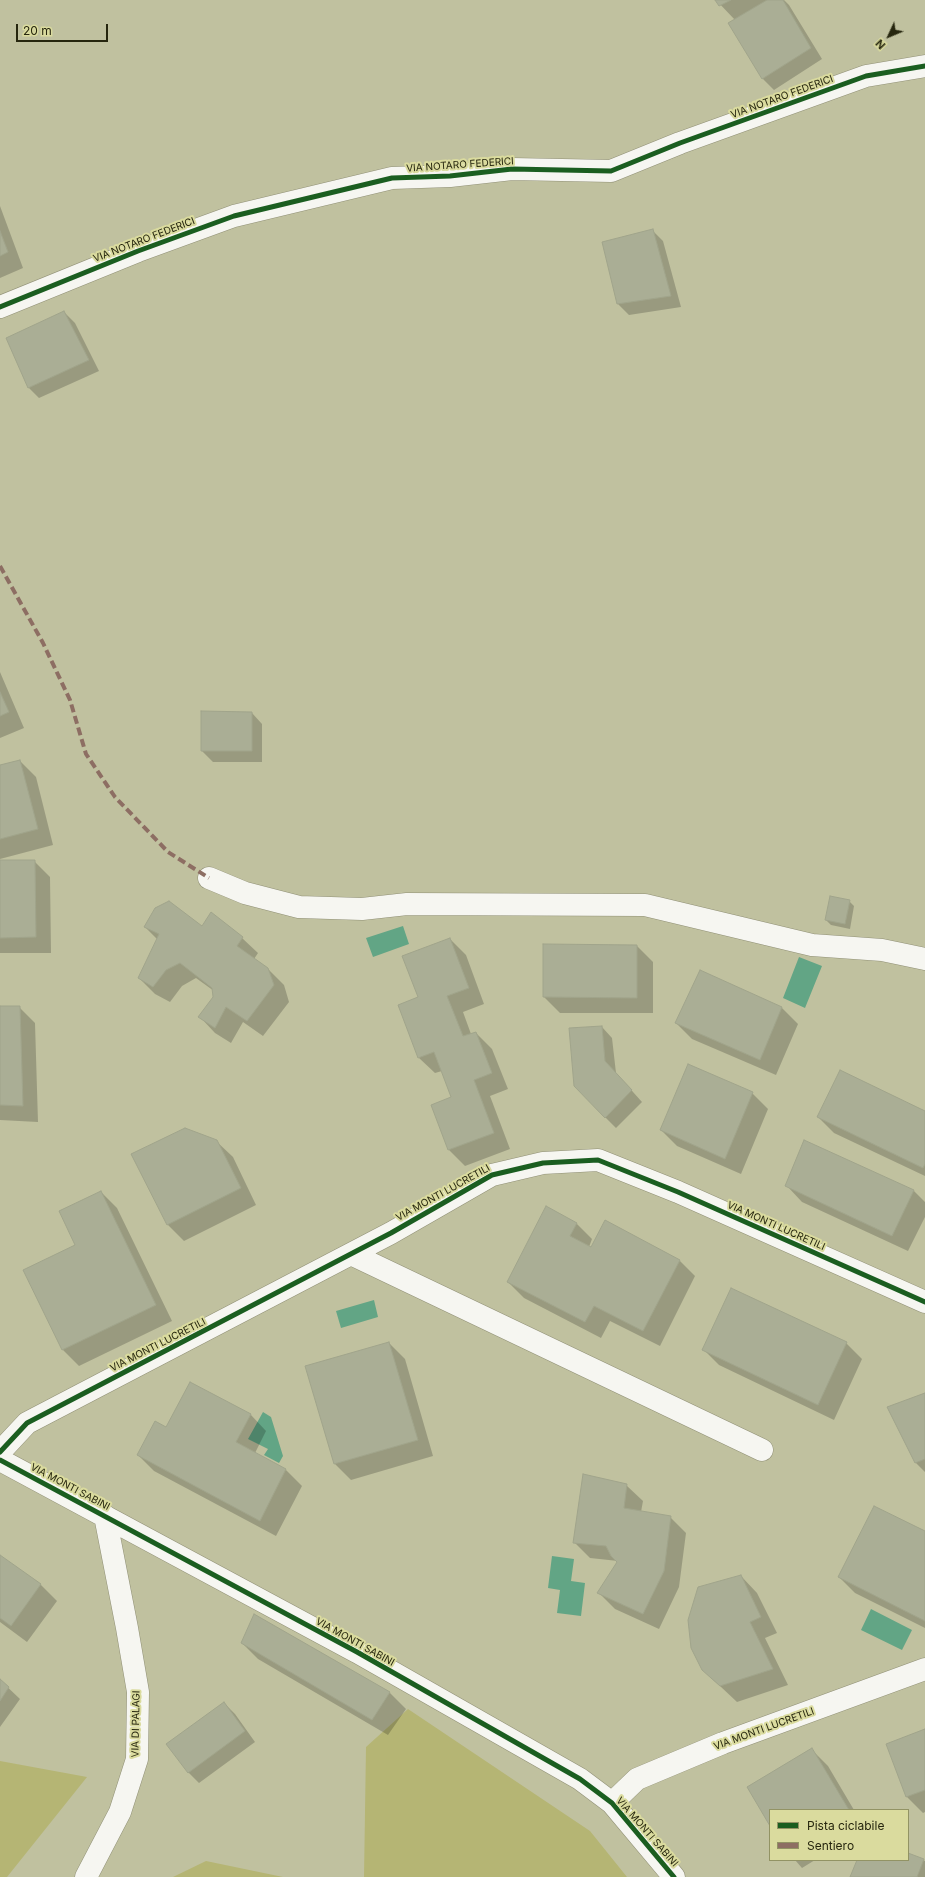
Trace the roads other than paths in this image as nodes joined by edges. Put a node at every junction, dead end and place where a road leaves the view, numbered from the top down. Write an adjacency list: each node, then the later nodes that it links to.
1 (925, 66): 2 (street, VIA NOTARO FEDERICI)
2 (0, 307)
3 (209, 878): 4 (street)
4 (925, 959)
5 (351, 1254): 6 (street, VIA MONTI LUCRETILI); 7 (street); 8 (street, VIA MONTI LUCRETILI)
6 (925, 1302)
7 (762, 1450)
8 (0, 1452)
9 (0, 1460): 10 (street, VIA MONTI SABINI)
10 (105, 1516): 12 (street, VIA MONTI SABINI); 13 (street, VIA DI PALAGI)
11 (925, 1669): 12 (street, VIA MONTI LUCRETILI)
12 (612, 1803): 14 (street, VIA MONTI SABINI)
13 (86, 1877)
14 (674, 1877)

